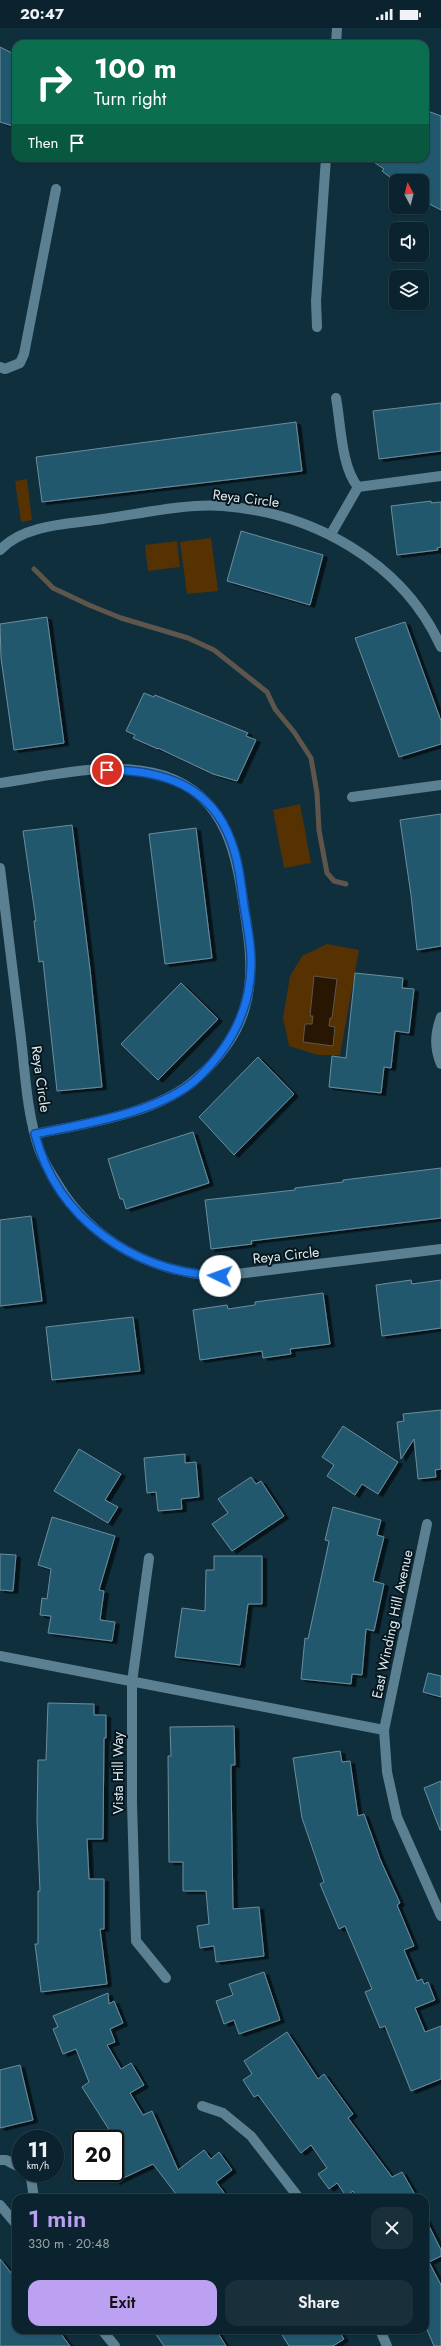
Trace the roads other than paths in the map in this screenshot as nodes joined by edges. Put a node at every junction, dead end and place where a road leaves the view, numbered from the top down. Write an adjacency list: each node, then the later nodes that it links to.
1 (337, 28): 2 (street)
2 (336, 40)
3 (326, 162): 5 (street)
4 (56, 189): 6 (street)
5 (317, 327)
6 (0, 367)
7 (336, 398): 9 (street)
8 (441, 476): 9 (street)
9 (358, 487): 10 (street)
10 (331, 534): 11 (street, Reya Circle); 12 (street, Reya Circle)
11 (0, 550)
12 (441, 647)
13 (0, 783): 19 (street)
14 (441, 785): 15 (street)
15 (352, 797)
16 (0, 868): 19 (street, Reya Circle)
17 (441, 1017): 18 (street)
18 (441, 1064)
19 (35, 1134): 20 (street, Reya Circle)
20 (441, 1249)
21 (427, 1524): 25 (street, East Winding Hill Avenue)
22 (150, 1558): 24 (street, Vista Hill Way)
23 (0, 1656): 24 (street)
24 (132, 1682): 25 (street); 27 (street, Vista Hill Way)
25 (384, 1730): 26 (street, East Winding Hill Avenue)
26 (441, 1916)
27 (166, 1978)
28 (202, 2106): 33 (street)
29 (0, 2160): 30 (street)
30 (12, 2163)
31 (32, 2182): 32 (street)
32 (33, 2194)
33 (296, 2194)
34 (0, 2205): 35 (street)
35 (12, 2219)
36 (105, 2334): 38 (street)
37 (382, 2334): 39 (street)
38 (115, 2346)
39 (387, 2346)

